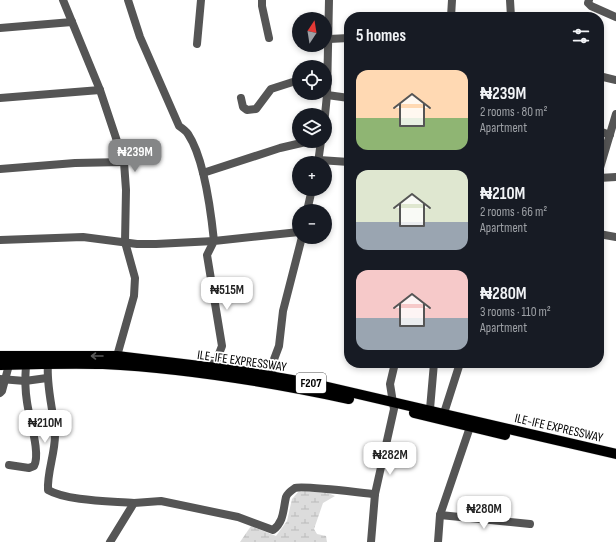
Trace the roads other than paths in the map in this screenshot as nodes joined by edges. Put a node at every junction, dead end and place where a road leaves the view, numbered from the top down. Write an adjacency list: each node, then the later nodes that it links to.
1 (63, 0): 13 (street)
2 (128, 0): 36 (street)
3 (201, 0): 18 (street)
4 (262, 0): 15 (street)
5 (330, 0): 9 (street)
6 (452, 0): 10 (street)
7 (510, 0): 11 (street)
8 (589, 0): 12 (street)
9 (330, 12)
10 (451, 12)
11 (511, 12)
12 (616, 17)
13 (72, 22): 14 (street); 22 (street)
14 (0, 28)
15 (269, 38)
16 (344, 38): 17 (street)
17 (332, 39)
18 (197, 44)
19 (604, 77): 20 (street)
20 (616, 80)
21 (292, 82): 26 (street)
22 (100, 90): 25 (street); 32 (street)
23 (332, 96): 24 (street)
24 (344, 97)
25 (0, 98)
26 (241, 98)
27 (616, 114): 29 (street)
28 (604, 133): 29 (street)
29 (610, 135): 31 (street)
30 (292, 145): 36 (street)
31 (604, 155)
32 (124, 162): 35 (street); 44 (street)
33 (332, 162): 34 (street)
34 (344, 162)
35 (0, 169)
36 (202, 173): 43 (street)
37 (616, 177): 38 (street)
38 (604, 178)
39 (292, 233): 43 (street)
40 (604, 235): 41 (street)
41 (616, 237)
42 (0, 240): 44 (street)
43 (214, 241): 44 (street); 51 (street)
44 (125, 242): 47 (street)
45 (300, 244): 56 (street)
46 (0, 356): 47 (main road, ILE-IFE EXPRESSWAY / F207, one-way to 46)
47 (117, 356): 51 (main road, ILE-IFE EXPRESSWAY / F207)
48 (48, 364): 50 (main road, ILE-IFE EXPRESSWAY / F207); 55 (main road, ILE-IFE EXPRESSWAY / F207); 57 (street)
49 (5, 365): 50 (main road, ILE-IFE EXPRESSWAY / F207); 58 (street)
50 (26, 365): 59 (street)
51 (210, 368): 55 (main road, ILE-IFE EXPRESSWAY / F207)
52 (394, 368): 61 (street)
53 (434, 368): 62 (street)
54 (458, 368): 63 (street)
55 (230, 374): 56 (main road, ILE-IFE EXPRESSWAY / F207); 61 (main road, ILE-IFE EXPRESSWAY / F207)
56 (272, 376): 61 (main road, ILE-IFE EXPRESSWAY / F207)
57 (47, 378): 59 (street); 69 (street)
58 (3, 379): 59 (street); 60 (street)
59 (25, 381): 67 (street)
60 (0, 393)
61 (394, 406): 62 (main road, ILE-IFE EXPRESSWAY / F207); 64 (main road, ILE-IFE EXPRESSWAY / F207); 68 (street)
62 (430, 410): 63 (main road, ILE-IFE EXPRESSWAY / F207)
63 (444, 413): 65 (main road, ILE-IFE EXPRESSWAY / F207)
64 (470, 427): 66 (main road, ILE-IFE EXPRESSWAY / F207); 70 (street)
65 (616, 454)
66 (616, 461)
67 (10, 465)
68 (376, 494): 69 (street); 73 (street)
69 (134, 503): 72 (street)
70 (440, 515): 71 (street); 74 (street)
71 (530, 524)
72 (110, 542)
73 (371, 542)
74 (438, 542)

